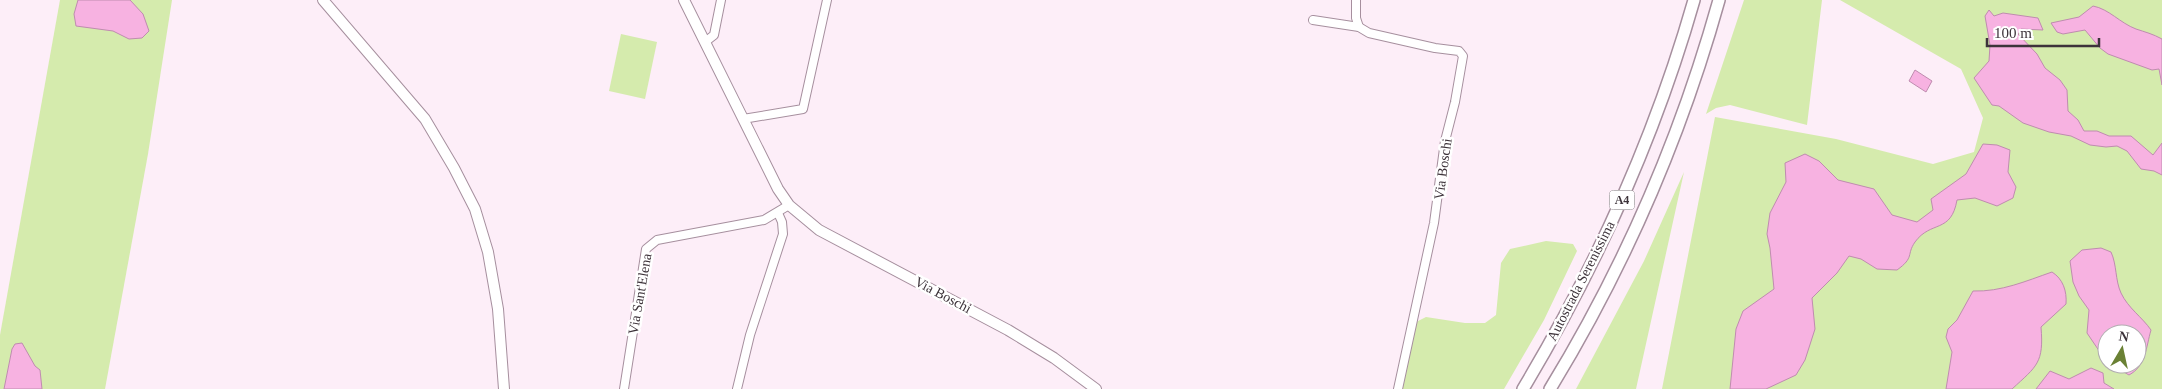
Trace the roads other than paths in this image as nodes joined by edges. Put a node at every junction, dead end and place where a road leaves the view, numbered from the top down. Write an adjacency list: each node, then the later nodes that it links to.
1 (323, 0): 14 (main road)
2 (684, 0): 10 (main road, Via Boschi)
3 (721, 0): 10 (street)
4 (827, 0): 11 (street)
5 (1356, 0): 9 (street)
6 (1694, 0): 19 (highway, Autostrada Serenissima / A4)
7 (1719, 0): 20 (highway, Autostrada Serenissima / A4)
8 (1313, 20): 9 (street, Via Boschi)
9 (1359, 27): 18 (street, Via Boschi)
10 (705, 42): 11 (main road, Via Boschi)
11 (743, 119): 12 (main road, Via Boschi)
12 (789, 205): 13 (street); 17 (main road, Via Boschi)
13 (778, 213): 15 (street, Via Sant'Elena); 16 (street)
14 (504, 389)
15 (624, 389)
16 (737, 389)
17 (1096, 389)
18 (1398, 389)
19 (1523, 389)
20 (1550, 389)

